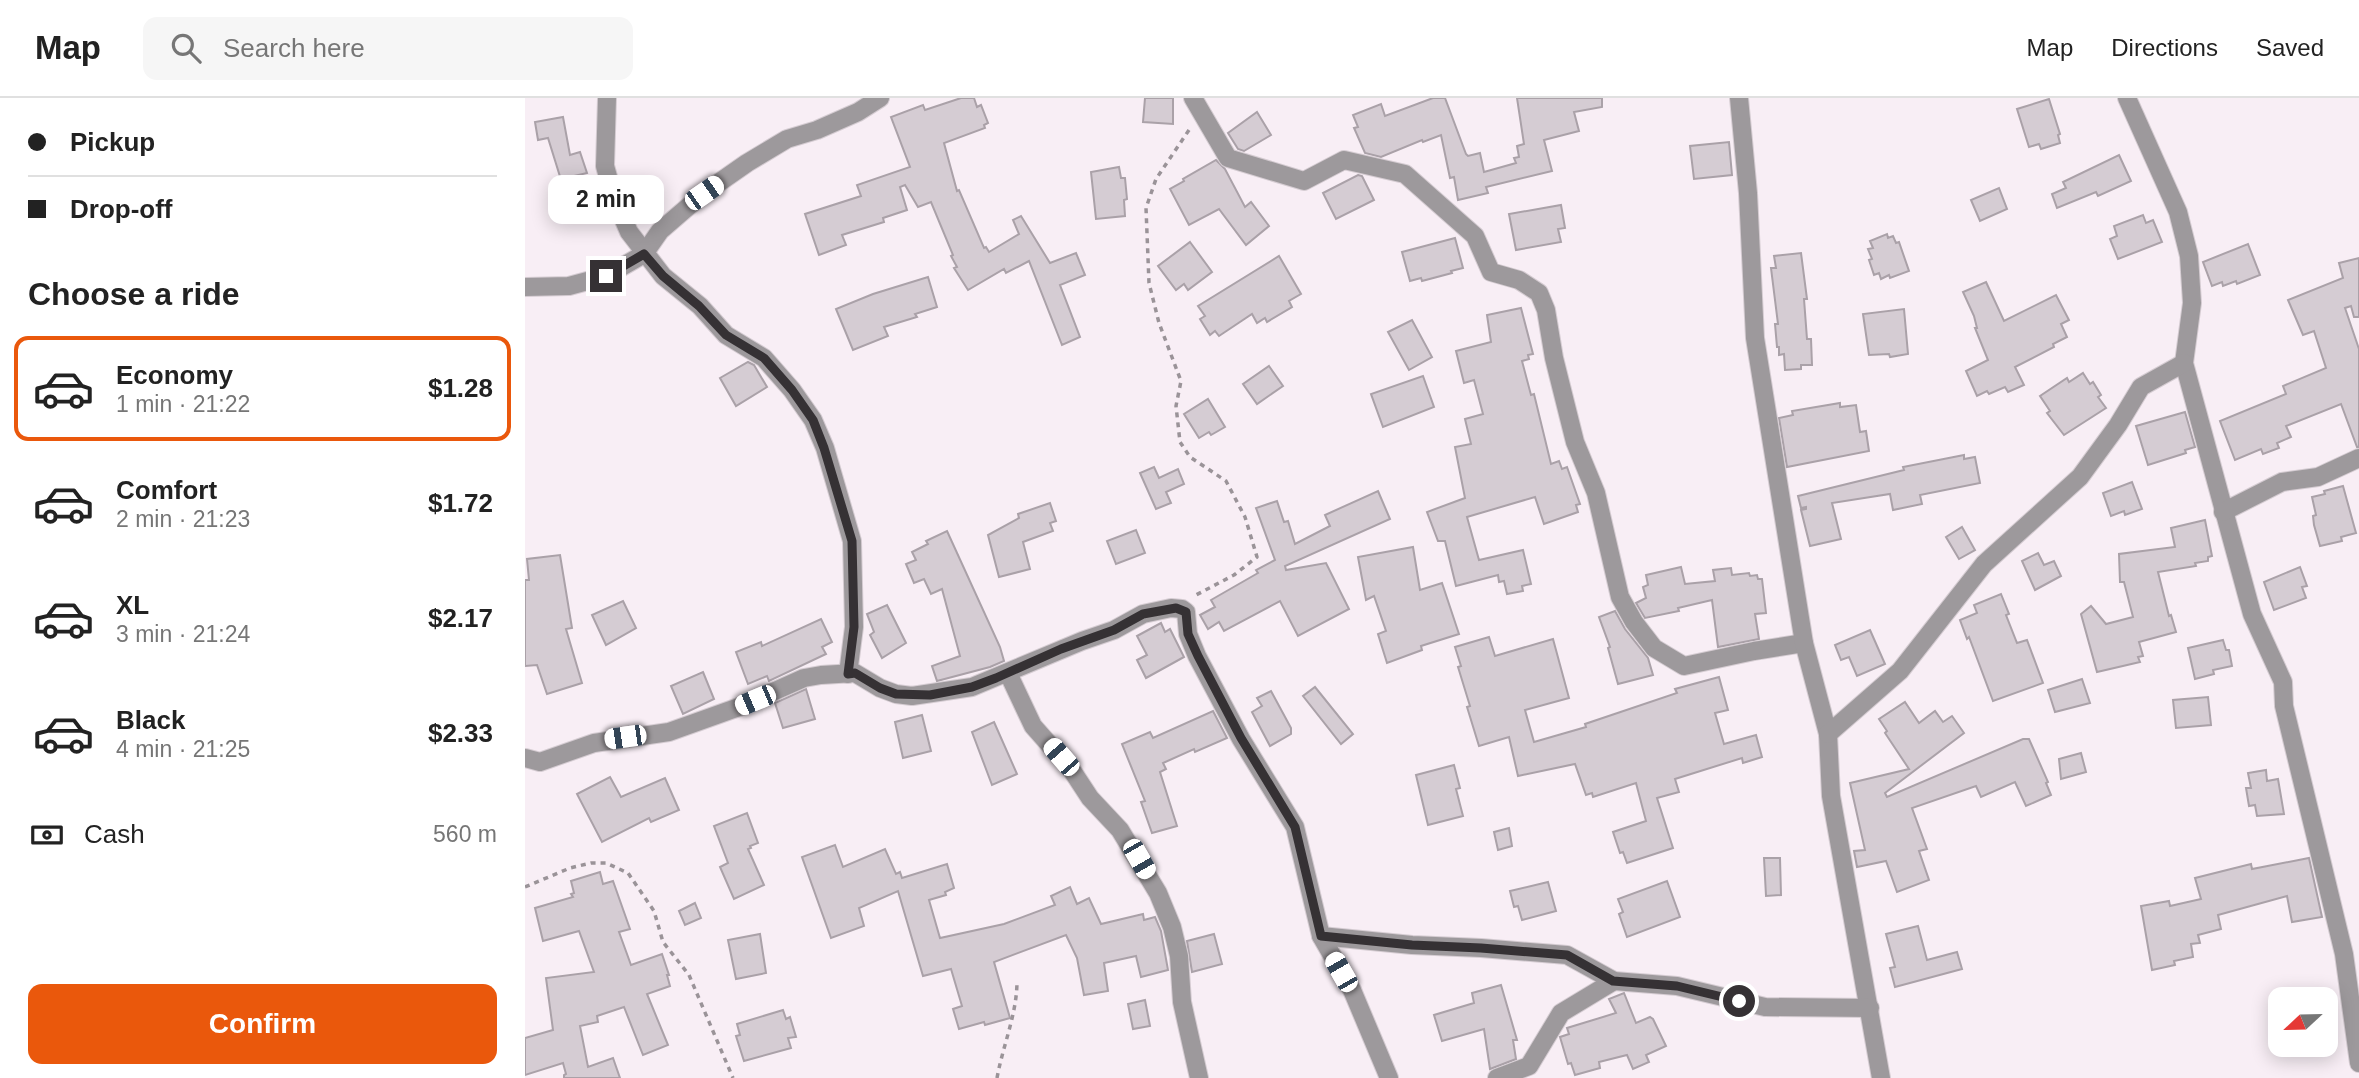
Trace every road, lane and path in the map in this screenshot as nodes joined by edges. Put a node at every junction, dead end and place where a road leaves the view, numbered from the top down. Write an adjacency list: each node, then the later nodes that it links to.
1 (607, 98): 7 (street)
2 (880, 98): 7 (street)
3 (1193, 98): 6 (street)
4 (1739, 98): 13 (street)
5 (2127, 98): 9 (street)
6 (1203, 115): 12 (path); 13 (street)
7 (644, 254): 8 (street); 15 (street)
8 (525, 287)
9 (2184, 363): 11 (street); 16 (street)
10 (2359, 458): 11 (street)
11 (2223, 513): 23 (street)
12 (1182, 609): 14 (street); 19 (street)
13 (1804, 643): 16 (street)
14 (1008, 673): 15 (street); 26 (street)
15 (848, 674): 17 (street)
16 (1828, 734): 22 (street)
17 (525, 758)
18 (525, 887): 24 (path)
19 (1321, 936): 21 (street); 27 (street)
20 (1017, 981): 25 (path)
21 (1613, 981): 22 (street); 28 (street)
22 (1870, 1008): 29 (street)
23 (2359, 1063)
24 (733, 1078)
25 (997, 1078)
26 (1199, 1078)
27 (1389, 1078)
28 (1497, 1078)
29 (1881, 1078)

